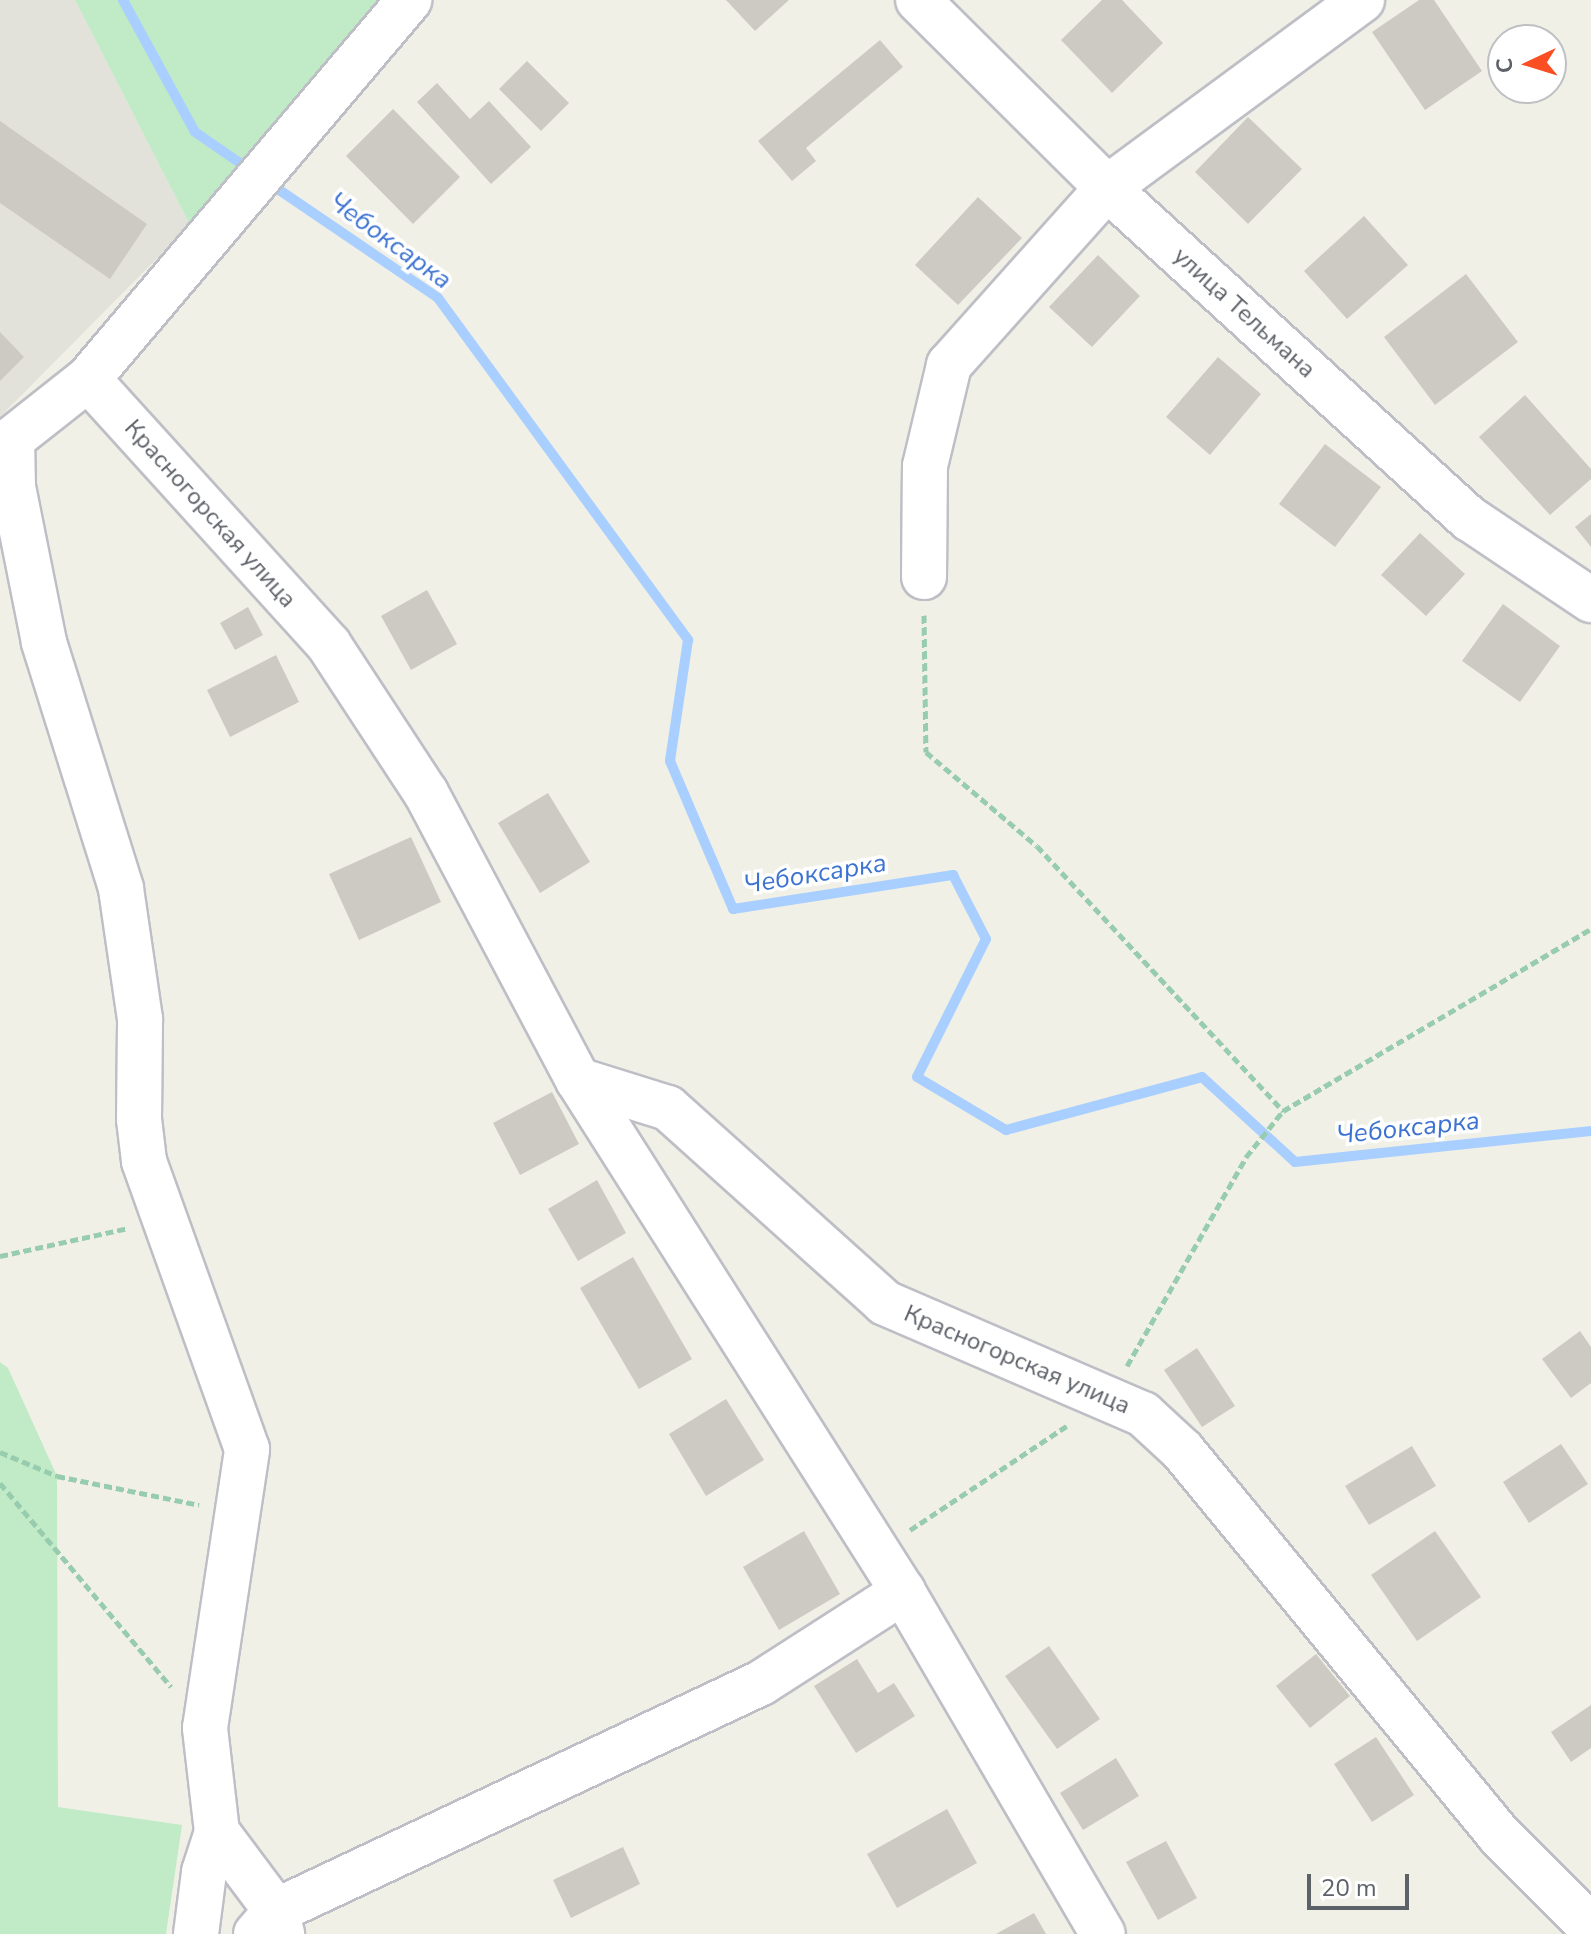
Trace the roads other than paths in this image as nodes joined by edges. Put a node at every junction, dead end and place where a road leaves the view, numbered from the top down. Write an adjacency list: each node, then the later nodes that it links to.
1 (409, 0): 5 (street)
2 (918, 0): 4 (street, улица Тельмана)
3 (1362, 0): 4 (street)
4 (1107, 188): 7 (street); 8 (street, улица Тельмана)
5 (88, 379): 6 (street); 9 (street, Красногорская улица)
6 (6, 440): 11 (street)
7 (924, 577)
8 (1591, 600)
9 (578, 1080): 10 (street, Красногорская улица); 13 (street, Красногорская улица)
10 (903, 1592): 12 (street); 15 (street, Красногорская улица)
11 (217, 1832): 12 (street); 14 (street)
12 (271, 1926)
13 (1591, 1927)
14 (196, 1934)
15 (1103, 1934)

